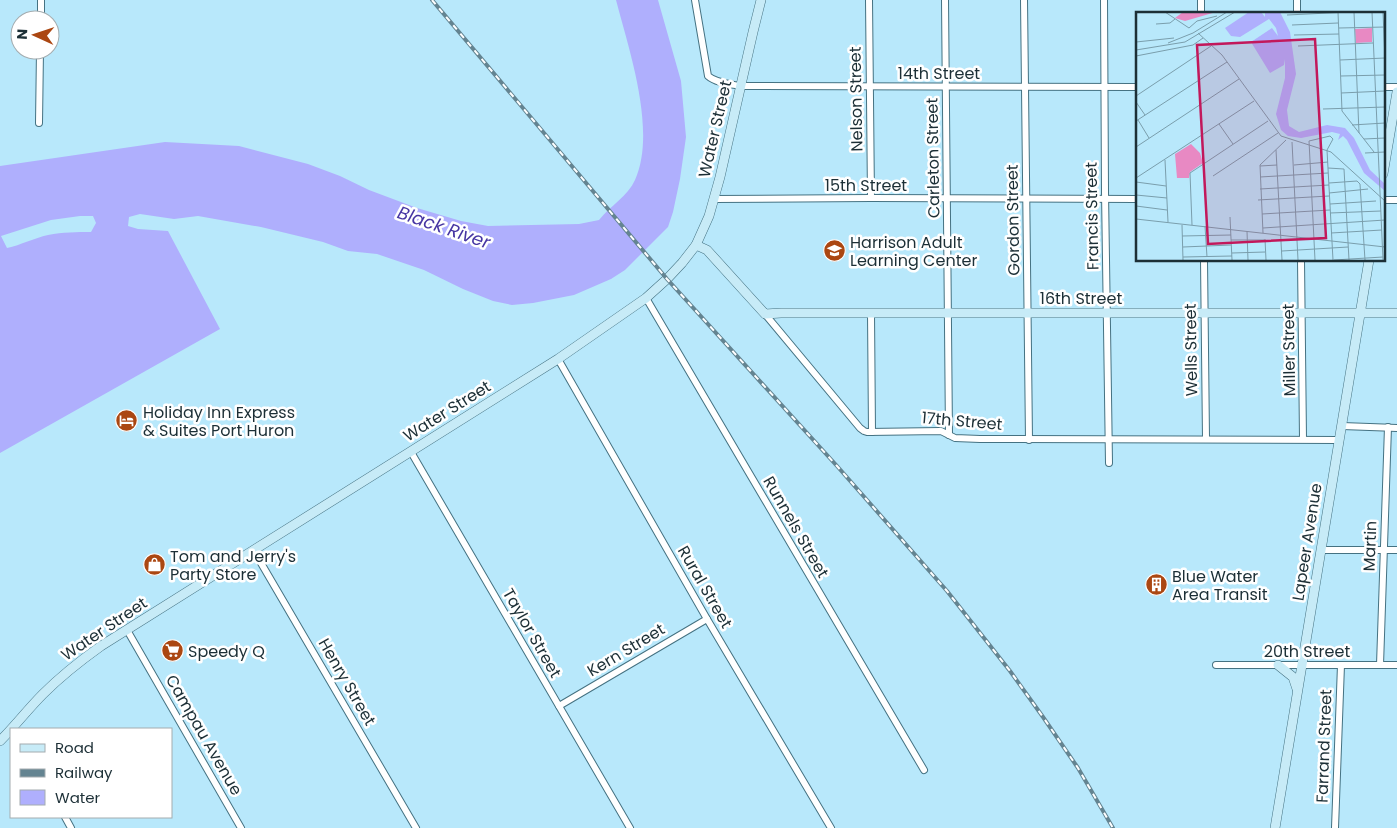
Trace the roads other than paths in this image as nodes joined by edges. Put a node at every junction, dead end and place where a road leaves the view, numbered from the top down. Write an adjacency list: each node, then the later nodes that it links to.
1 (695, 0): 8 (street, 14th Street)
2 (761, 0): 8 (street, Water Street)
3 (869, 0): 9 (street, Nelson Street)
4 (945, 0): 10 (street, Carleton Street)
5 (1024, 0): 11 (street, Gordon Street)
6 (1104, 0): 12 (street, Francis Street)
7 (40, 60): 17 (street)
8 (740, 86): 9 (street, 14th Street); 20 (street, Water Street)
9 (870, 86): 10 (street, 14th Street); 19 (street, Nelson Street)
10 (946, 87): 11 (street, 14th Street); 21 (street, Carleton Street)
11 (1025, 87): 12 (street, 14th Street); 22 (street, Gordon Street)
12 (1104, 87): 13 (street, 14th Street); 23 (street, Francis Street)
13 (1136, 87)
14 (1384, 87): 15 (street)
15 (1397, 87)
16 (1397, 92): 18 (street)
17 (39, 123)
18 (1384, 168)
19 (871, 198): 20 (street, 15th Street); 21 (street, 15th Street)
20 (714, 199): 27 (street, Water Street)
21 (947, 199): 22 (street, 15th Street); 33 (street, Carleton Street)
22 (1026, 199): 23 (street, 15th Street); 40 (street, Gordon Street)
23 (1105, 199): 24 (street, 15th Street); 34 (street, Francis Street)
24 (1136, 199)
25 (1384, 200): 26 (street)
26 (1397, 200)
27 (696, 244): 31 (street, Water Street); 39 (street)
28 (1204, 261): 35 (street, Wells Street)
29 (1301, 261): 36 (street, Miller Street)
30 (1369, 261): 37 (street, Lapeer Avenue)
31 (646, 298): 41 (street, Water Street); 71 (street, Runnels Street)
32 (871, 313): 33 (street, 16th Street); 39 (street, 16th Street); 45 (street)
33 (948, 313): 40 (street, 16th Street); 46 (street, Carleton Street)
34 (1106, 313): 35 (street, 16th Street); 40 (street, 16th Street); 49 (street, Francis Street)
35 (1204, 313): 36 (street, 16th Street); 50 (street, Wells Street)
36 (1302, 313): 37 (street, 16th Street); 47 (street, Miller Street)
37 (1361, 313): 38 (street, 16th Street); 42 (street, Lapeer Avenue)
38 (1397, 313)
39 (765, 314): 45 (street)
40 (1027, 314): 48 (street, Gordon Street)
41 (558, 359): 52 (street, Water Street); 58 (street, Rural Street)
42 (1342, 426): 43 (street); 51 (street, Lapeer Avenue)
43 (1388, 428): 44 (street); 55 (street, Martin)
44 (1397, 428)
45 (872, 432): 46 (street, 17th Street)
46 (949, 435): 48 (street, 17th Street)
47 (1304, 439): 50 (street, 17th Street); 51 (street, 17th Street)
48 (1028, 440): 49 (street, 17th Street)
49 (1108, 440): 50 (street, 17th Street); 53 (street, Francis Street)
50 (1206, 440)
51 (1340, 440): 54 (street, Lapeer Avenue)
52 (411, 452): 57 (street, Water Street); 67 (street, Taylor Street)
53 (1109, 462)
54 (1321, 550): 55 (street); 62 (street, Lapeer Avenue)
55 (1383, 550): 56 (street); 64 (street, Martin)
56 (1397, 550)
57 (254, 551): 59 (street, Water Street); 73 (street, Henry Street)
58 (707, 618): 67 (street, Kern Street); 75 (street, Rural Street)
59 (127, 630): 68 (street, Water Street); 72 (street, Campau Avenue)
60 (1216, 665): 61 (street, 20th Street)
61 (1278, 665): 62 (street, 20th Street); 66 (street)
62 (1302, 665): 63 (street, 20th Street); 66 (street, Lapeer Avenue)
63 (1341, 665): 64 (street, 20th Street); 77 (street, Farrand Street)
64 (1380, 665): 65 (street, 20th Street)
65 (1397, 665)
66 (1298, 693): 76 (street, Lapeer Avenue)
67 (559, 706): 74 (street, Taylor Street)
68 (13, 728)
69 (10, 732): 70 (street, Water Street)
70 (0, 741)
71 (924, 770)
72 (241, 828)
73 (416, 828)
74 (630, 828)
75 (831, 828)
76 (1275, 828)
77 (1335, 828)

